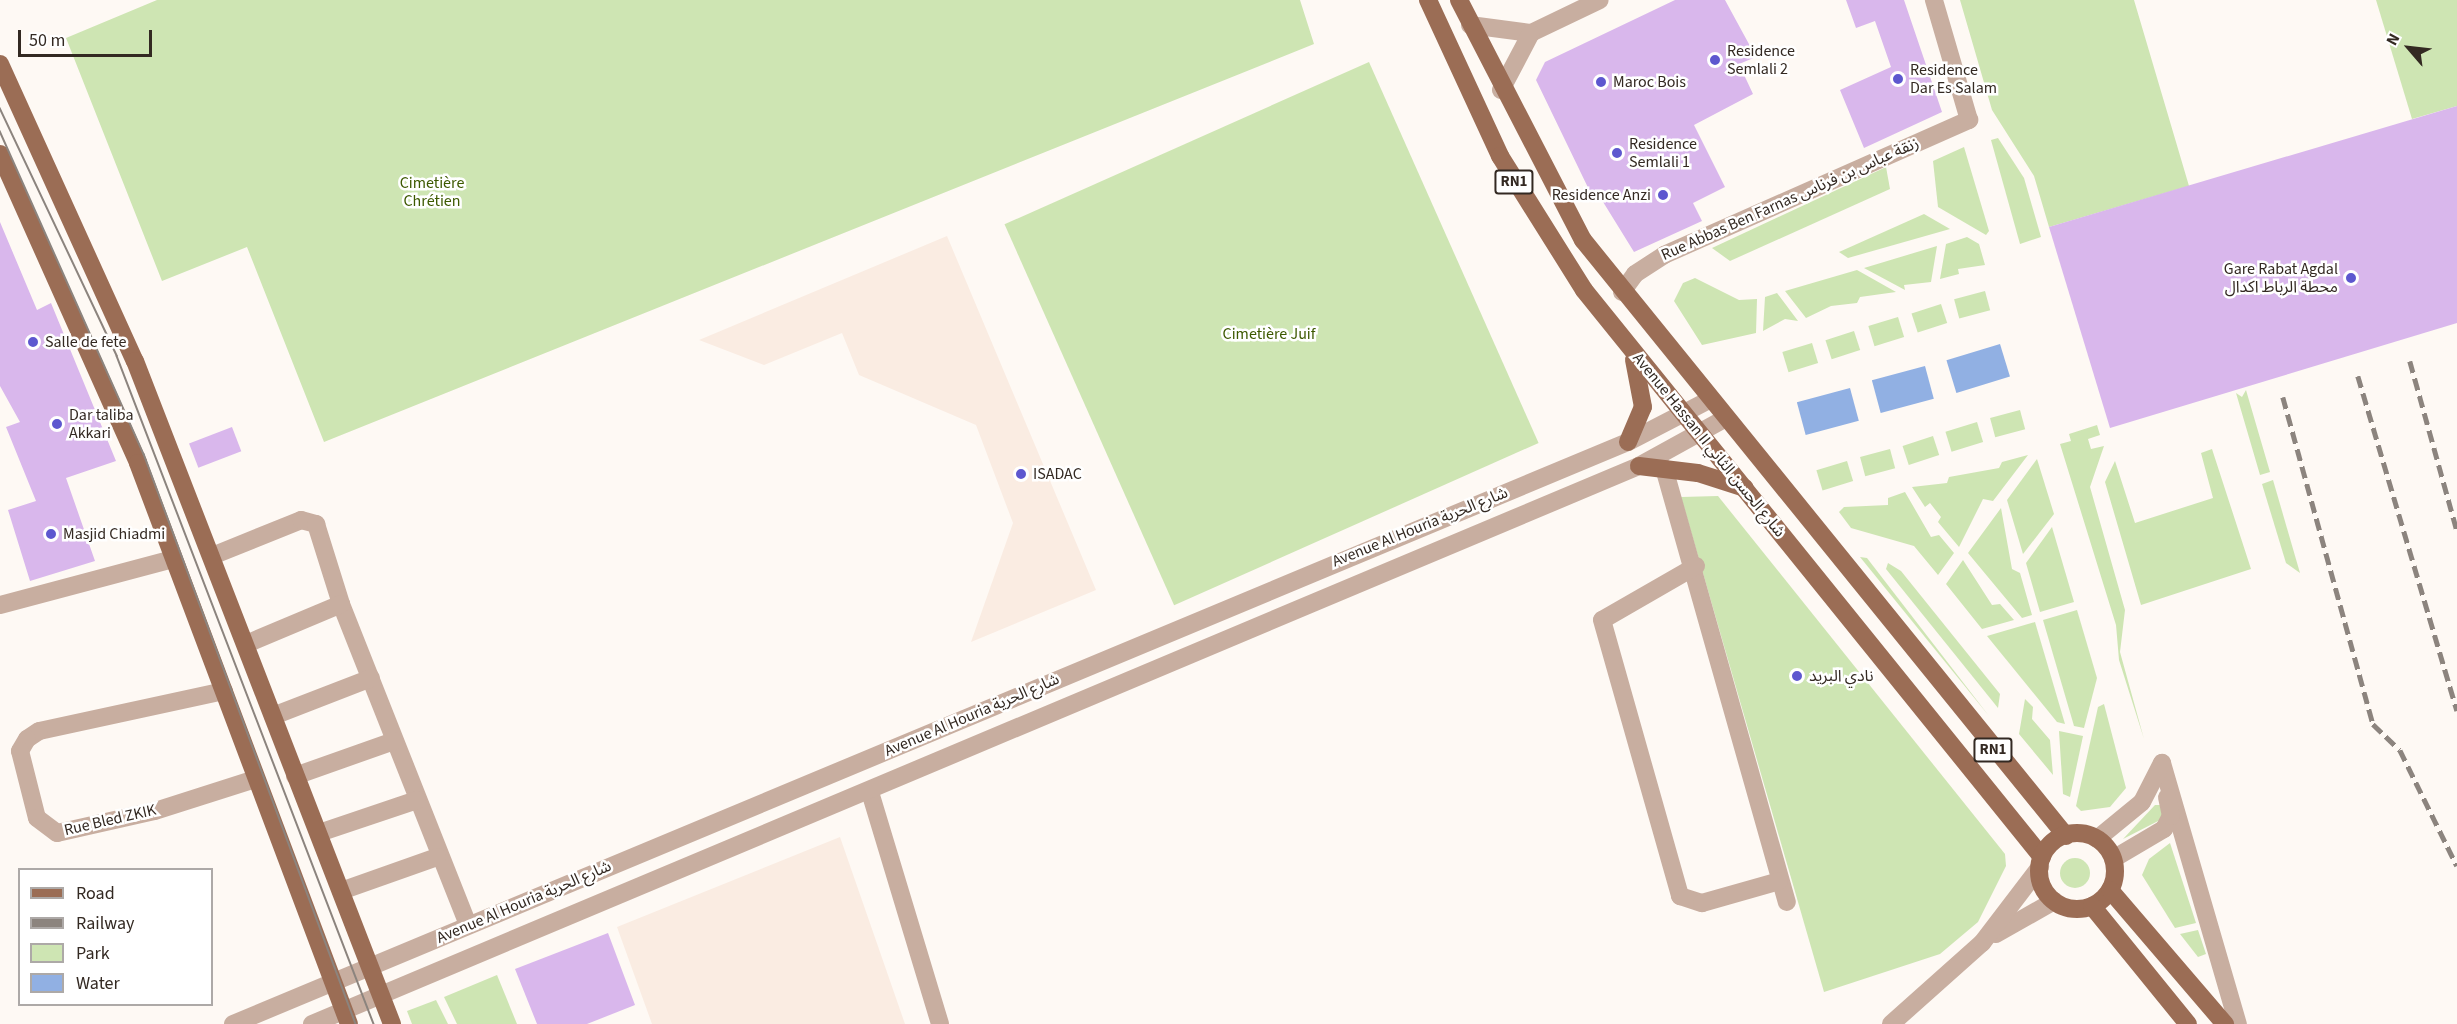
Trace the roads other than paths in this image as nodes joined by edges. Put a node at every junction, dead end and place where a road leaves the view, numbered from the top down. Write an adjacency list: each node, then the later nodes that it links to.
1 (1428, 0): 11 (main road, Avenue Hassan II شارع الحسن الثاني / RN1)
2 (1459, 0): 5 (main road, Avenue Hassan II شارع الحسن الثاني / RN1)
3 (1600, 0): 6 (street)
4 (1934, 0): 10 (street, Rue Abbas Ben Farnas زنقة عباس بن فرناس)
5 (1470, 25): 6 (street); 8 (main road, Avenue Hassan II شارع الحسن الثاني / RN1)
6 (1531, 33): 8 (street)
7 (0, 64): 20 (main road)
8 (1501, 90): 10 (main road, Avenue Hassan II شارع الحسن الثاني / RN1)
9 (0, 154): 21 (main road)
10 (1622, 292): 12 (main road, Avenue Hassan II شارع الحسن الثاني / RN1)
11 (1629, 347): 13 (main road, Avenue Hassan II شارع الحسن الثاني / RN1); 16 (main road)
12 (1709, 400): 13 (street, Avenue Al Houria شارع الحرية); 14 (main road, Avenue Hassan II شارع الحسن الثاني / RN1)
13 (1683, 413): 15 (main road, Avenue Hassan II شارع الحسن الثاني / RN1); 16 (street, Avenue Al Houria شارع الحرية)
14 (1724, 418): 15 (street, Avenue Al Houria شارع الحرية); 36 (main road, Avenue Hassan II شارع الحسن الثاني / RN1)
15 (1700, 433): 17 (street, Avenue Al Houria شارع الحرية); 19 (main road, Avenue Hassan II شارع الحسن الثاني / RN1)
16 (1628, 442): 47 (street, Avenue Al Houria شارع الحرية)
17 (1639, 466): 18 (main road); 33 (street, Avenue Al Houria شارع الحرية)
18 (1664, 468): 19 (main road); 22 (street)
19 (1745, 488): 40 (main road, Avenue Hassan II شارع الحسن الثاني / RN1)
20 (212, 556): 23 (street); 25 (main road)
21 (173, 559): 24 (street); 27 (main road)
22 (1696, 566): 41 (street); 41 (street)
23 (341, 604): 25 (street); 26 (street)
24 (0, 605)
25 (246, 644): 28 (main road)
26 (371, 678): 28 (street); 29 (street)
27 (224, 691): 32 (main road); 32 (street, Rue Bled ZKIK)
28 (273, 716): 31 (main road)
29 (394, 741): 31 (street); 34 (street)
30 (2162, 764): 37 (street); 39 (street); 60 (street)
31 (295, 776): 35 (main road)
32 (255, 779): 50 (main road)
33 (870, 792): 51 (street, Avenue Al Houria شارع الحرية); 56 (street)
34 (417, 800): 35 (street); 38 (street)
35 (319, 833): 43 (main road)
36 (2066, 836): 37 (main road); 40 (main road)
37 (2097, 839): 39 (main road)
38 (437, 857): 43 (street); 47 (street)
39 (2113, 859): 42 (main road)
40 (2041, 862): 44 (main road, RN1); 48 (street)
41 (1779, 881): 45 (street)
42 (2110, 890): 46 (main road); 59 (main road)
43 (340, 891): 49 (main road)
44 (2054, 901): 46 (main road); 48 (street)
45 (1787, 902)
46 (2092, 906): 58 (main road)
47 (468, 925): 49 (street, Avenue Al Houria شارع الحرية)
48 (1982, 943): 57 (street)
49 (371, 966): 50 (street, Avenue Al Houria شارع الحرية); 51 (main road)
50 (333, 982): 52 (main road); 53 (street, Avenue Al Houria شارع الحرية)
51 (383, 994): 52 (street, Avenue Al Houria شارع الحرية); 55 (main road)
52 (346, 1017): 54 (street, Avenue Al Houria شارع الحرية)
53 (233, 1024)
54 (312, 1024)
55 (392, 1024)
56 (940, 1024)
57 (1891, 1024)
58 (2188, 1024)
59 (2225, 1024)
60 (2238, 1024)

